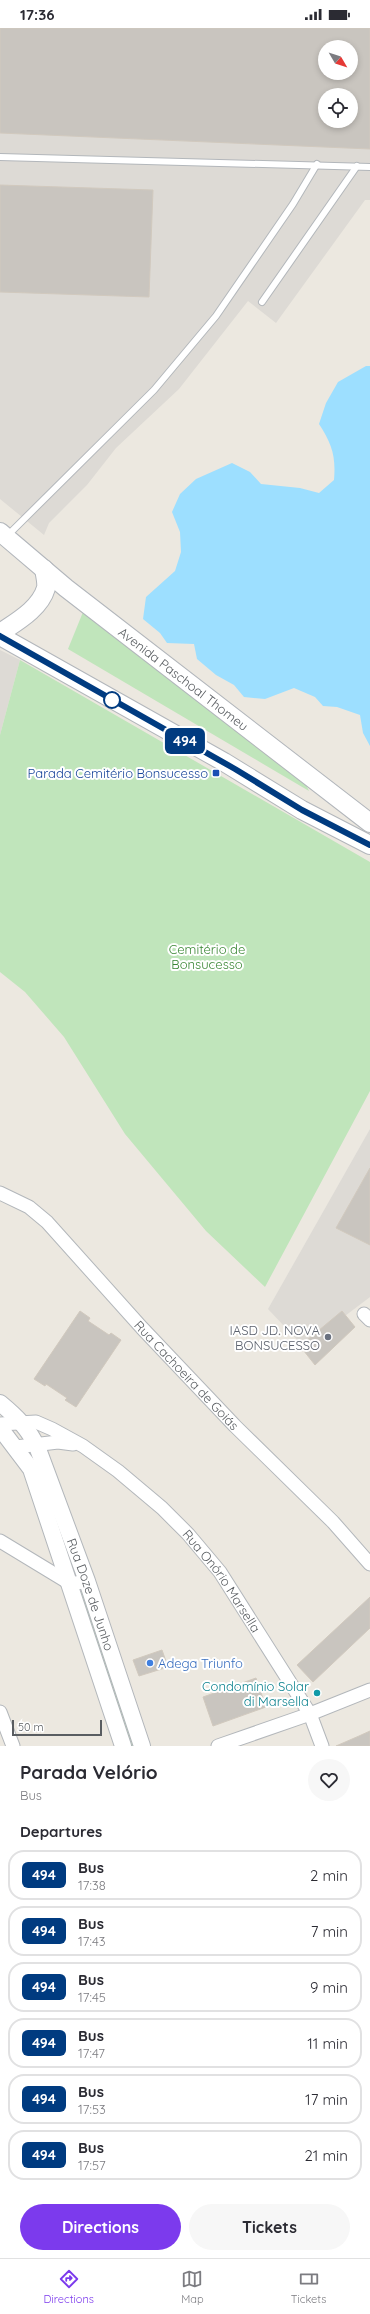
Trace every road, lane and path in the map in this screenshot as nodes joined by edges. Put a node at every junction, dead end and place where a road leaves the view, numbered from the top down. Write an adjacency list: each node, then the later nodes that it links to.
1 (0, 157): 2 (lane)
2 (317, 164): 3 (lane); 6 (lane)
3 (357, 166): 4 (lane); 5 (lane)
4 (370, 167)
5 (262, 302)
6 (3, 535): 7 (main road, Avenida Paschoal Thomeu)
7 (44, 570): 8 (main road); 10 (main road, Avenida Paschoal Thomeu)
8 (0, 634): 9 (main road)
9 (269, 789): 11 (main road); 12 (main road)
10 (370, 822)
11 (370, 833)
12 (370, 845)
13 (0, 1193): 22 (street, Rua Cachoeira de Goiás)
14 (0, 1403): 15 (street, Rua Doze de Junho)
15 (21, 1421): 16 (street, Rua Onório Marsella); 18 (street, Rua Doze de Junho); 19 (street, Rua Onório Marsella)
16 (0, 1424)
17 (0, 1428): 20 (street, Rua Doze de Junho)
18 (35, 1444): 19 (street); 20 (street); 23 (street, Rua Doze de Junho)
19 (83, 1446): 27 (street, Rua Onório Marsella)
20 (16, 1447): 24 (street, Rua Doze de Junho)
21 (0, 1541): 24 (street)
22 (370, 1564)
23 (87, 1581): 24 (street); 30 (street, Rua Doze de Junho)
24 (71, 1584): 29 (street, Rua Doze de Junho)
25 (370, 1690): 27 (street)
26 (0, 1712): 28 (street)
27 (310, 1714): 31 (street); 32 (street, Rua Onório Marsella)
28 (12, 1746)
29 (123, 1746)
30 (142, 1746)
31 (218, 1746)
32 (322, 1746)

